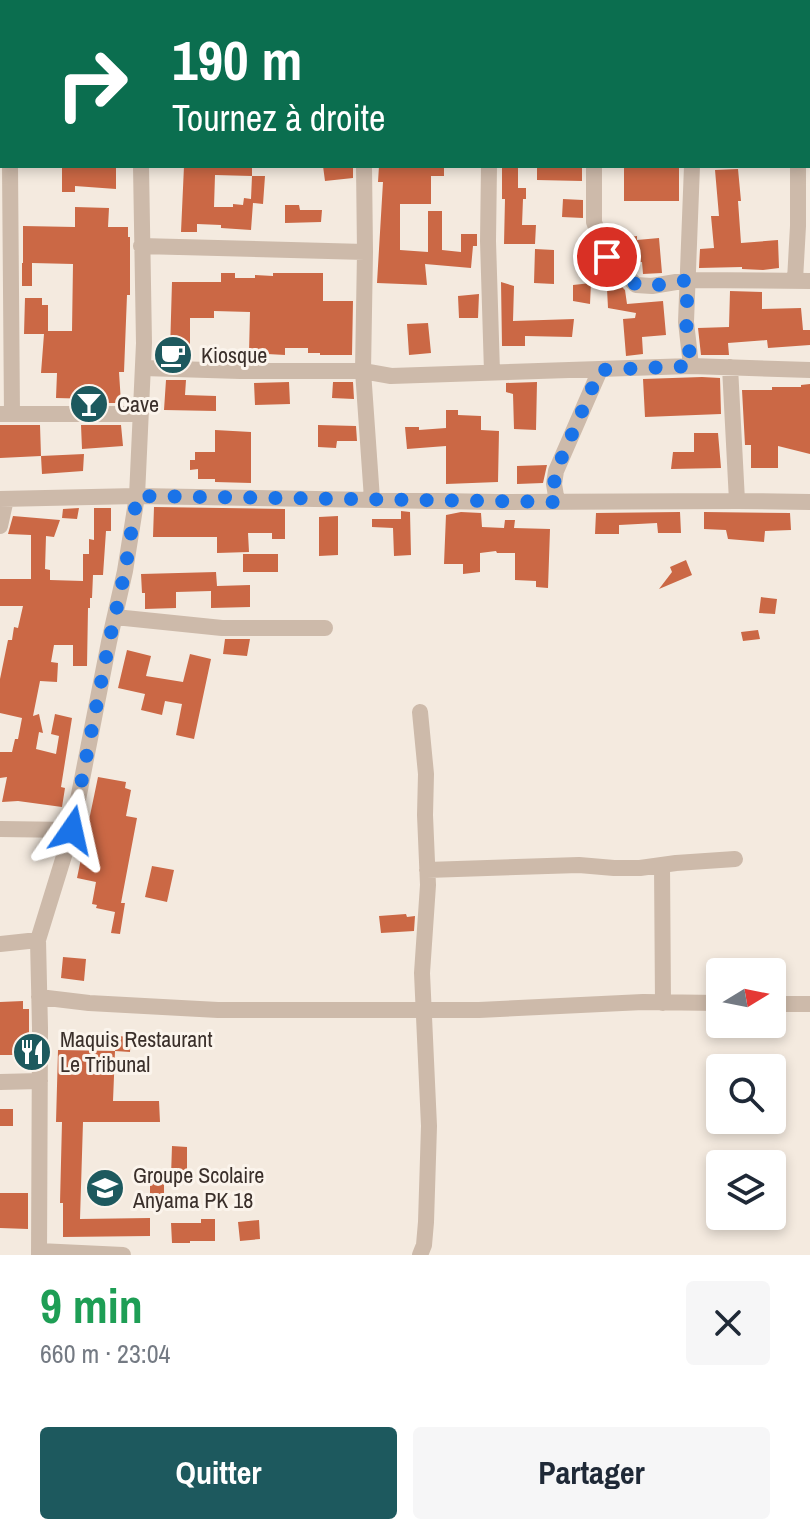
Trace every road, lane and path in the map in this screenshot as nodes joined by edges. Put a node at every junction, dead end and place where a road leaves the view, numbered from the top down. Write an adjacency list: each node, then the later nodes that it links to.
1 (10, 168): 8 (street)
2 (141, 168): 9 (street)
3 (364, 168): 10 (street)
4 (489, 168): 19 (street)
5 (594, 168): 11 (street)
6 (692, 168): 11 (street)
7 (798, 168): 12 (street)
8 (4, 241): 20 (street)
9 (141, 246): 10 (street); 15 (street)
10 (365, 252): 18 (street)
11 (688, 280): 12 (street); 13 (street)
12 (803, 280)
13 (691, 366): 14 (street); 16 (street)
14 (730, 367): 17 (street); 25 (street)
15 (143, 368): 18 (street); 21 (street)
16 (600, 370): 19 (street); 26 (street)
17 (810, 370)
18 (363, 371): 19 (street); 24 (street)
19 (492, 372)
20 (6, 414): 21 (street)
21 (140, 414): 22 (street)
22 (137, 496): 23 (street); 24 (street); 29 (street)
23 (3, 499): 28 (street)
24 (372, 499): 26 (street)
25 (737, 501): 26 (street); 27 (street)
26 (557, 502)
27 (810, 502)
28 (0, 526)
29 (115, 617): 30 (street); 33 (street)
30 (325, 628)
31 (420, 712): 36 (street)
32 (0, 829): 33 (street)
33 (72, 830): 37 (street)
34 (735, 859): 35 (street)
35 (662, 865): 36 (street); 40 (street)
36 (427, 870): 44 (street)
37 (38, 940): 38 (street); 39 (street)
38 (0, 944)
39 (39, 997): 44 (street); 45 (street)
40 (663, 1003): 41 (street); 44 (street)
41 (706, 1003)
42 (786, 1004): 43 (street)
43 (810, 1004)
44 (424, 1010): 49 (street)
45 (40, 1081): 46 (street); 47 (street)
46 (0, 1082)
47 (39, 1253): 48 (street)
48 (123, 1255)
49 (420, 1255)

